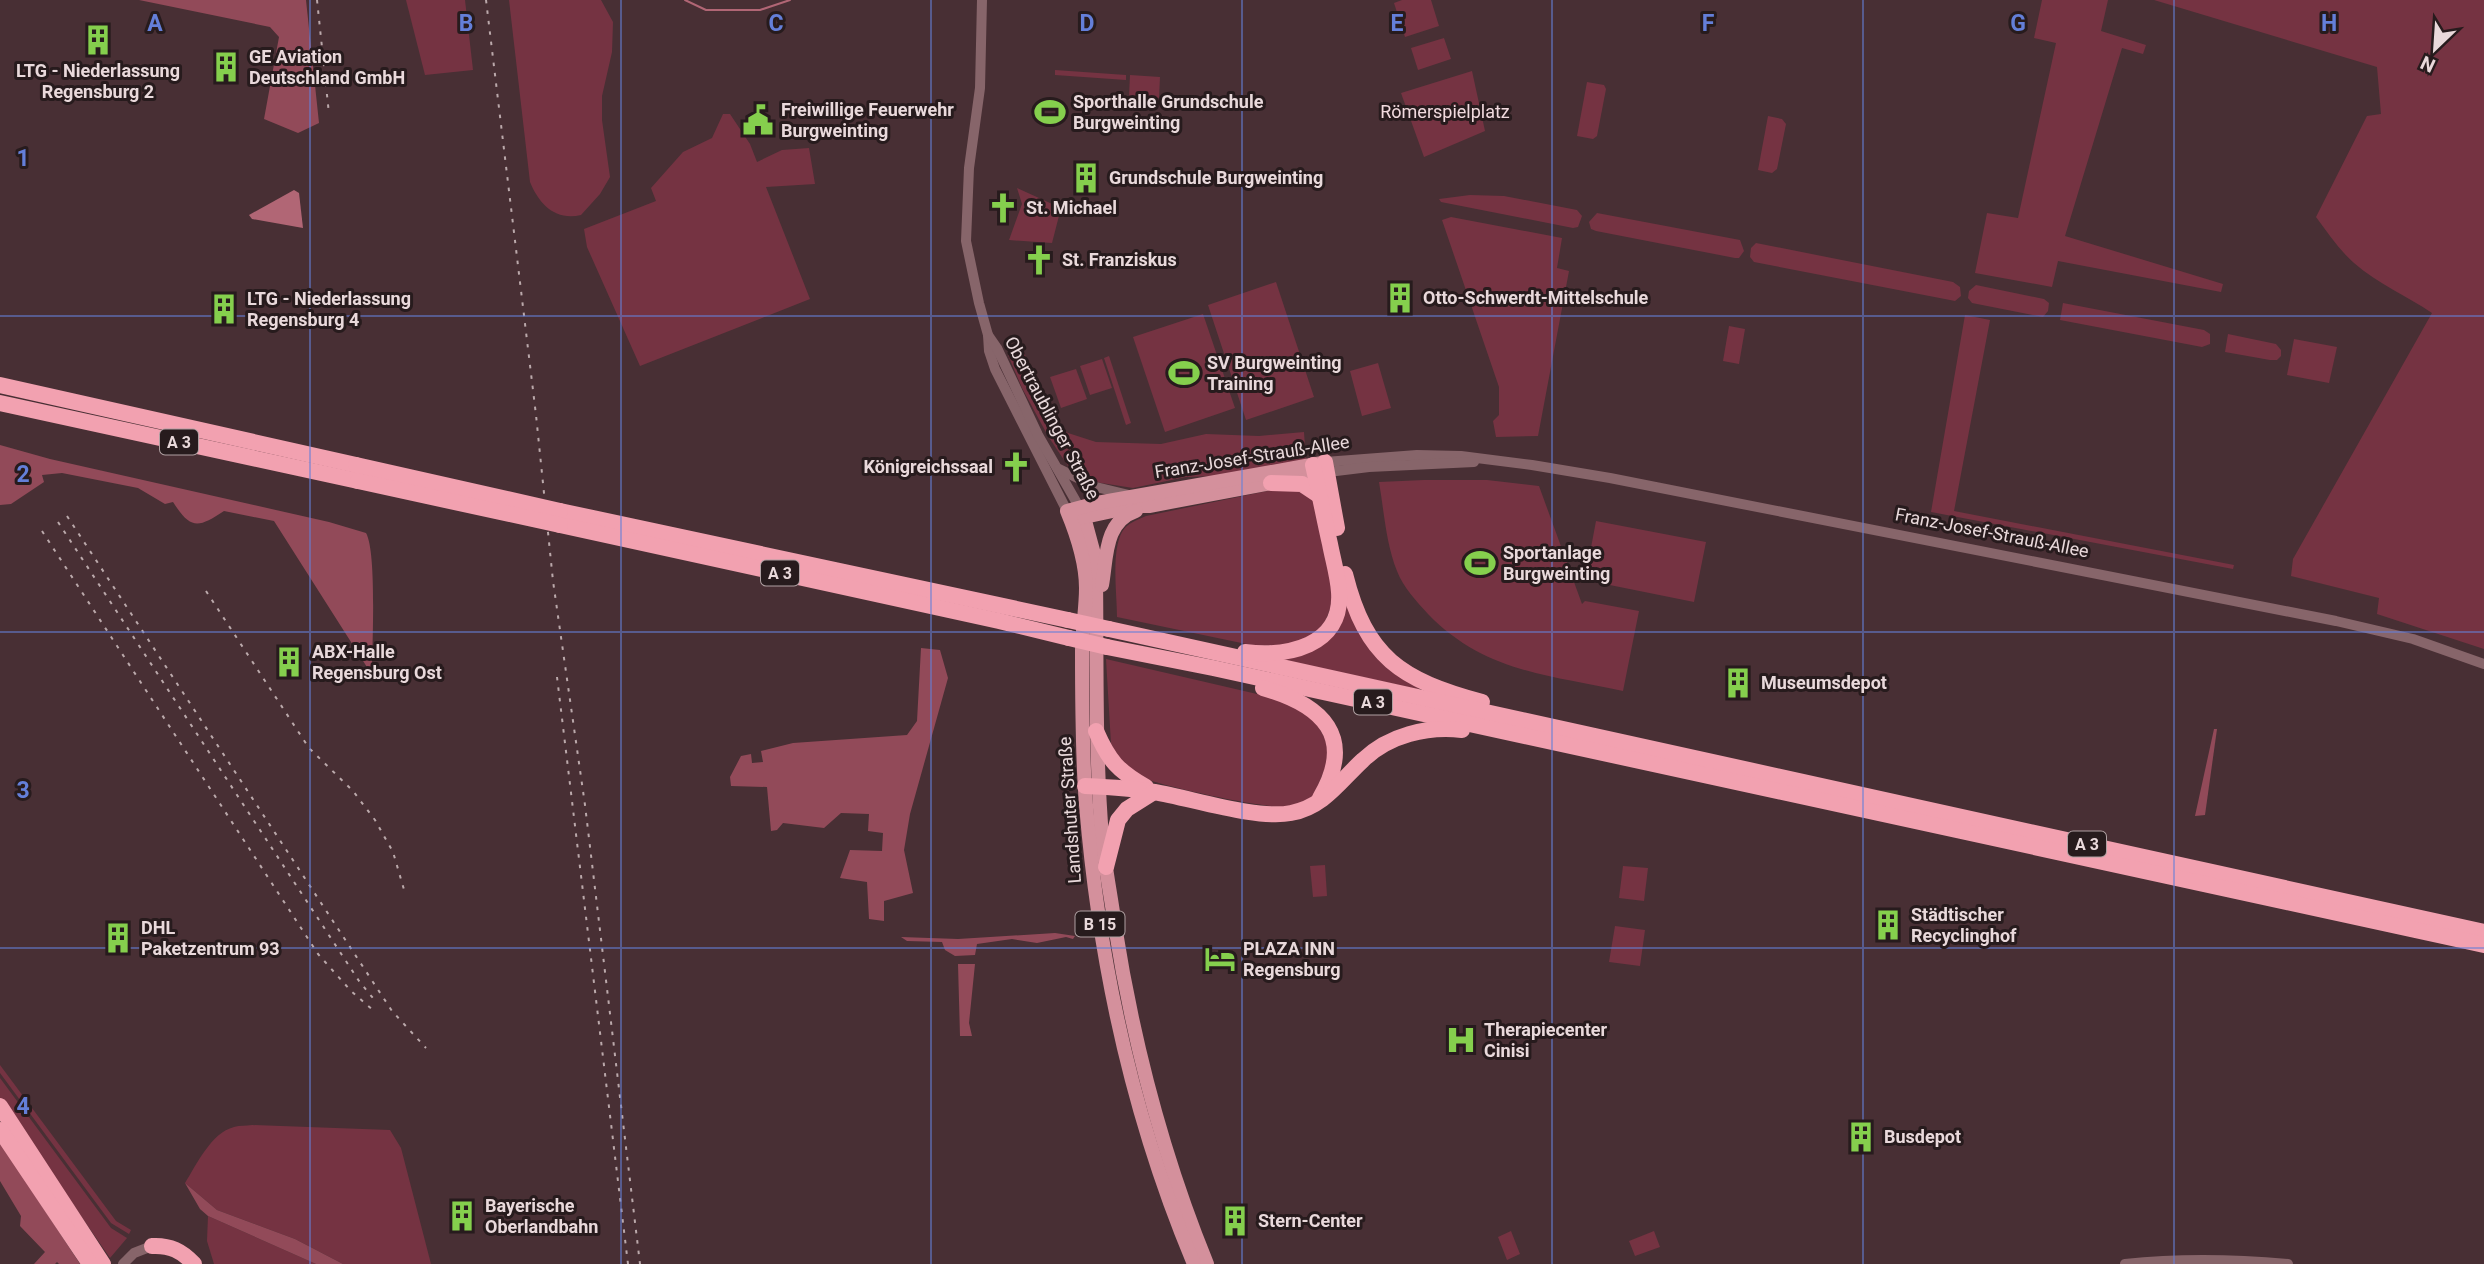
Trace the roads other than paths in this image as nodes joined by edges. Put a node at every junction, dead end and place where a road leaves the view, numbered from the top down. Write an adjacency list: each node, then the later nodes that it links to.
1 (982, 0): 2 (street, Obertraublinger Straße)
2 (988, 335): 6 (street, Obertraublinger Straße); 12 (street, Obertraublinger Straße)
3 (0, 385): 7 (highway, A 3)
4 (0, 403): 7 (highway, A 3)
5 (1320, 468): 8 (main road, Franz-Josef-Strauß-Allee / B 15); 9 (main road, Franz-Josef-Strauß-Allee); 10 (highway, A 3); 16 (street, Franz-Josef-Strauß-Allee); 18 (highway, A 3)
6 (1059, 469): 9 (street); 12 (street, Obertraublinger Straße)
7 (357, 473): 13 (highway, A 3, bridge)
8 (1271, 483): 10 (highway); 11 (main road, Franz-Josef-Strauß-Allee / B 15)
9 (1135, 496): 12 (main road, Franz-Josef-Strauß-Allee)
10 (1320, 496): 14 (highway, A 3)
11 (1149, 506): 12 (main road, Franz-Josef-Strauß-Allee); 15 (main road, B 15)
12 (1075, 514): 15 (main road, Landshuter Straße / B 15); 21 (main road, Landshuter Straße)
13 (560, 518): 15 (highway, A 3, bridge); 15 (highway, A 3, bridge)
14 (1135, 635): 15 (highway, A 3); 18 (highway, A 3)
15 (1104, 637): 17 (highway, A 3); 19 (main road, Landshuter Straße / B 15)
16 (2484, 664)
17 (1213, 667): 20 (highway, A 3); 23 (highway, A 3)
18 (1522, 720): 25 (highway, A 3)
19 (1096, 732): 21 (main road, Landshuter Straße / B 15); 22 (highway, A 3)
20 (1533, 737): 23 (highway, A 3); 26 (highway, A 3)
21 (1092, 786): 22 (highway, A 3); 24 (main road, Landshuter Straße / B 15); 33 (main road, Landshuter Straße / B 15)
22 (1154, 792): 23 (highway, A 3); 24 (highway)
23 (1316, 804)
24 (1106, 866): 34 (main road, Landshuter Straße / B 15)
25 (2484, 932)
26 (2484, 945)
27 (0, 1107): 30 (highway)
28 (0, 1130): 30 (highway)
29 (152, 1246): 31 (street); 32 (highway)
30 (98, 1263)
31 (123, 1264)
32 (194, 1264)
33 (1194, 1264)
34 (1208, 1264)
35 (2125, 1264): 36 (street)
36 (2288, 1264)

